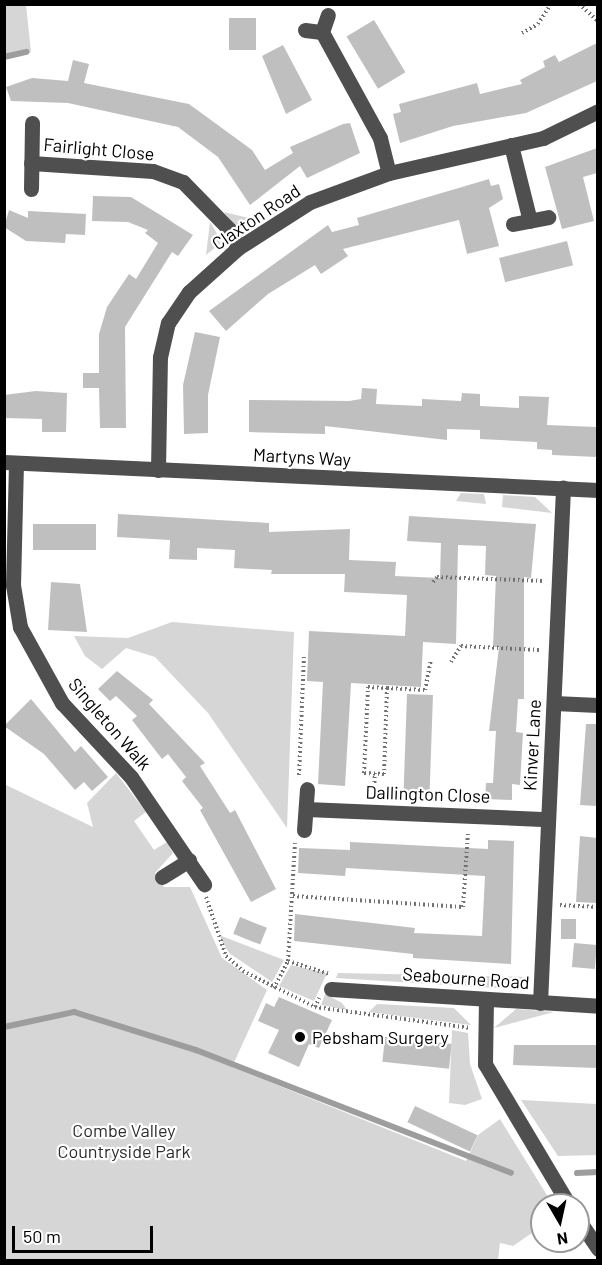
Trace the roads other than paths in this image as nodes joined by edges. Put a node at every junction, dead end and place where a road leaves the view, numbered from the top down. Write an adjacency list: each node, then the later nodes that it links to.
1 (328, 15): 3 (street)
2 (305, 30): 3 (street)
3 (322, 32): 8 (street)
4 (597, 111): 6 (street, Claxton Road)
5 (32, 123): 7 (street, Fairlight Close)
6 (511, 145): 8 (street, Claxton Road); 11 (street)
7 (31, 163): 9 (street, Fairlight Close); 13 (street, Fairlight Close)
8 (388, 173): 13 (street, Claxton Road)
9 (31, 189)
10 (548, 217): 11 (street)
11 (530, 221): 12 (street)
12 (513, 224)
13 (238, 248): 15 (street, Claxton Road)
14 (10, 462): 15 (street, Martyns Way); 24 (street, Singleton Walk)
15 (158, 470): 16 (street, Martyns Way)
16 (563, 488): 17 (street, Martyns Way); 18 (street, Kinver Lane)
17 (597, 490)
18 (554, 703): 19 (street); 22 (street, Kinver Lane)
19 (597, 705)
20 (303, 786): 21 (street)
21 (306, 809): 22 (street, Dallington Close); 23 (street)
22 (548, 819): 29 (street, Kinver Lane)
23 (300, 831)
24 (189, 860): 25 (street); 26 (street, Singleton Walk)
25 (162, 877)
26 (204, 884)
27 (327, 988): 28 (street, Seabourne Road)
28 (486, 999): 29 (street, Seabourne Road); 31 (street)
29 (540, 1003): 30 (street, Seabourne Road)
30 (597, 1006)
31 (562, 1193)

